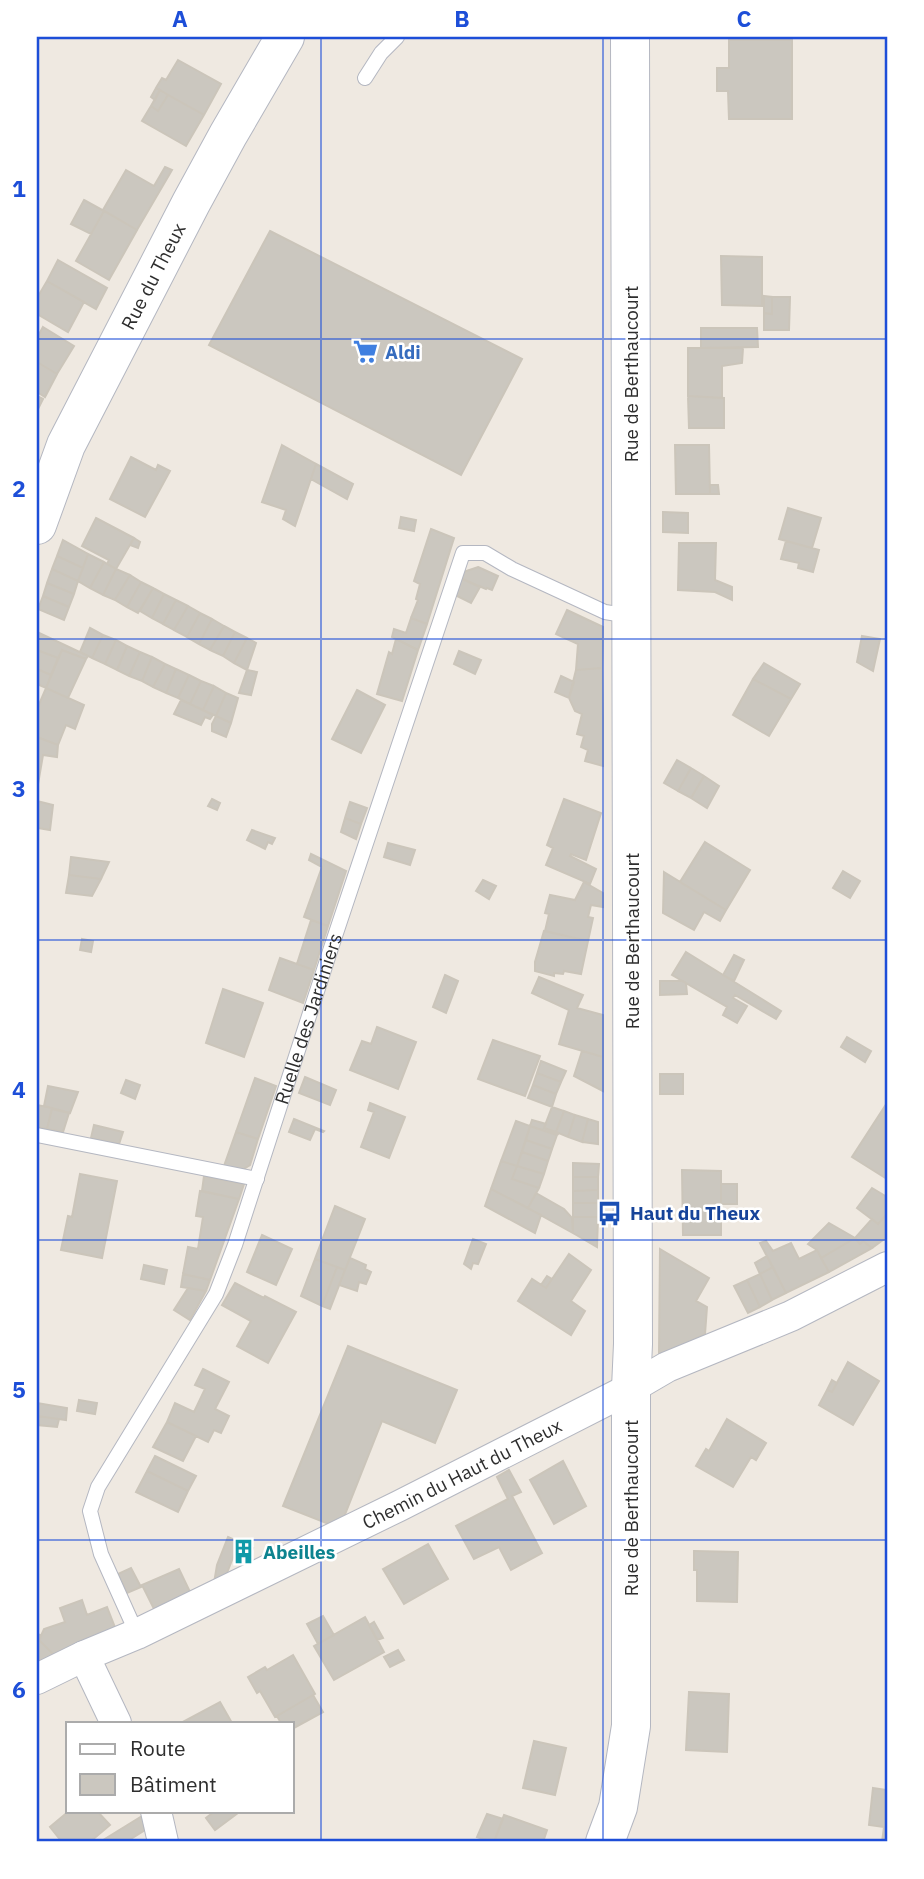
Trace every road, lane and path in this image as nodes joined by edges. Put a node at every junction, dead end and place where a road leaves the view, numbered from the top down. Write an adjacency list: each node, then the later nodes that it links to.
1 (285, 37): 5 (main road, Rue du Theux)
2 (397, 37): 4 (lane)
3 (630, 37): 6 (main road, Rue de Berthaucourt)
4 (365, 78)
5 (37, 526)
6 (631, 616): 8 (lane, Ruelle des Jardiniers); 10 (main road, Rue de Berthaucourt)
7 (37, 1135): 8 (lane)
8 (257, 1179): 11 (lane, Ruelle des Jardiniers)
9 (887, 1267): 10 (street, Chemin du Haut du Theux)
10 (631, 1388): 11 (street, Chemin du Haut du Theux); 17 (main road, Rue de Berthaucourt)
11 (138, 1634): 12 (street, Chemin du Haut du Theux)
12 (84, 1656): 13 (street, Chemin du Haut du Theux); 14 (street)
13 (37, 1679)
14 (116, 1722)
15 (156, 1812): 16 (street)
16 (163, 1842)
17 (605, 1842)

